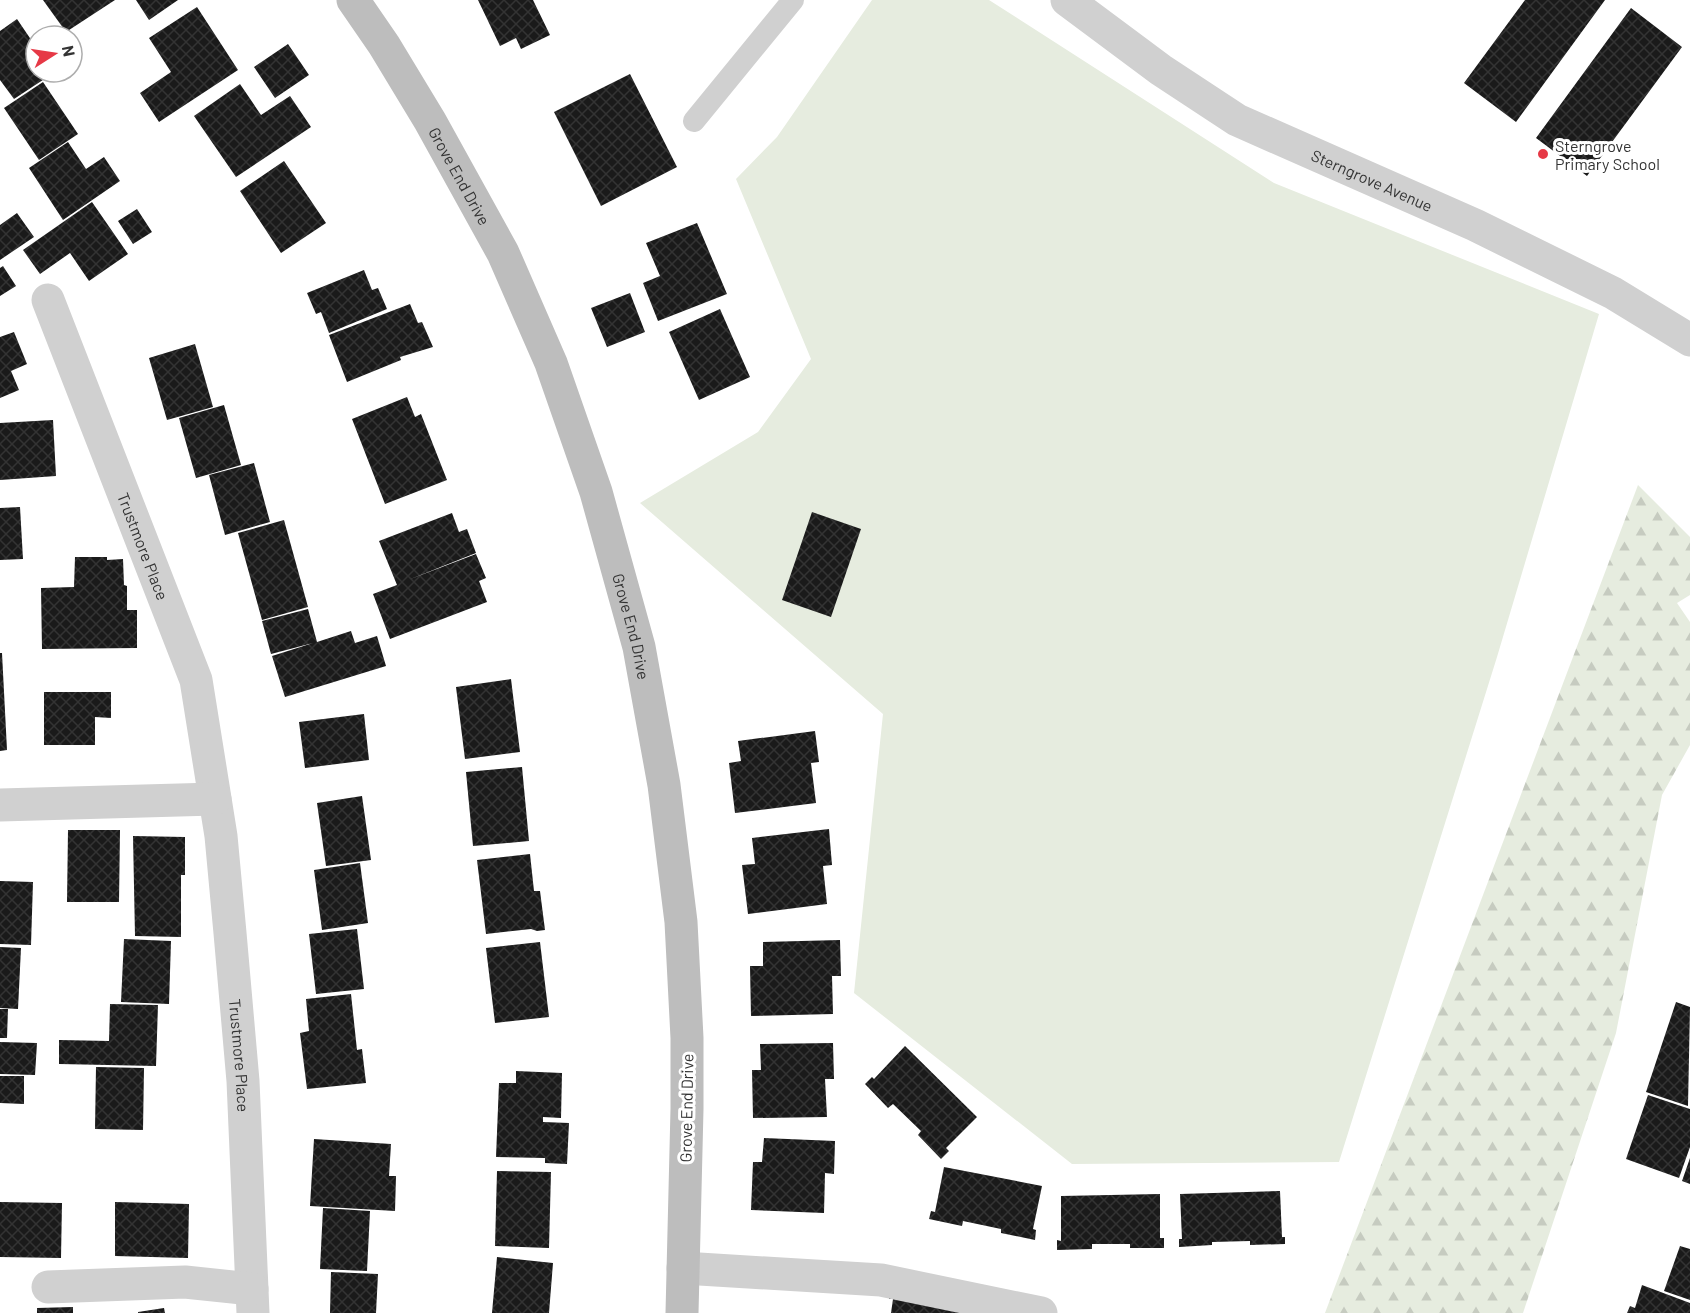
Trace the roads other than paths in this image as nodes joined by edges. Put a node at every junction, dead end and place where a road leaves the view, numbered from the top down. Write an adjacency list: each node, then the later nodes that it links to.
1 (353, 0): 9 (street, Grove End Drive)
2 (793, 0): 4 (lane)
3 (1067, 0): 6 (street, Sterngrove Avenue)
4 (694, 121)
5 (48, 300): 7 (street, Trustmore Place)
6 (1690, 340)
7 (215, 799): 8 (street); 11 (street, Trustmore Place)
8 (0, 805)
9 (683, 1268): 12 (street, Grove End Drive); 13 (street)
10 (48, 1287): 11 (street)
11 (253, 1301)
12 (682, 1313)
13 (1040, 1313)

